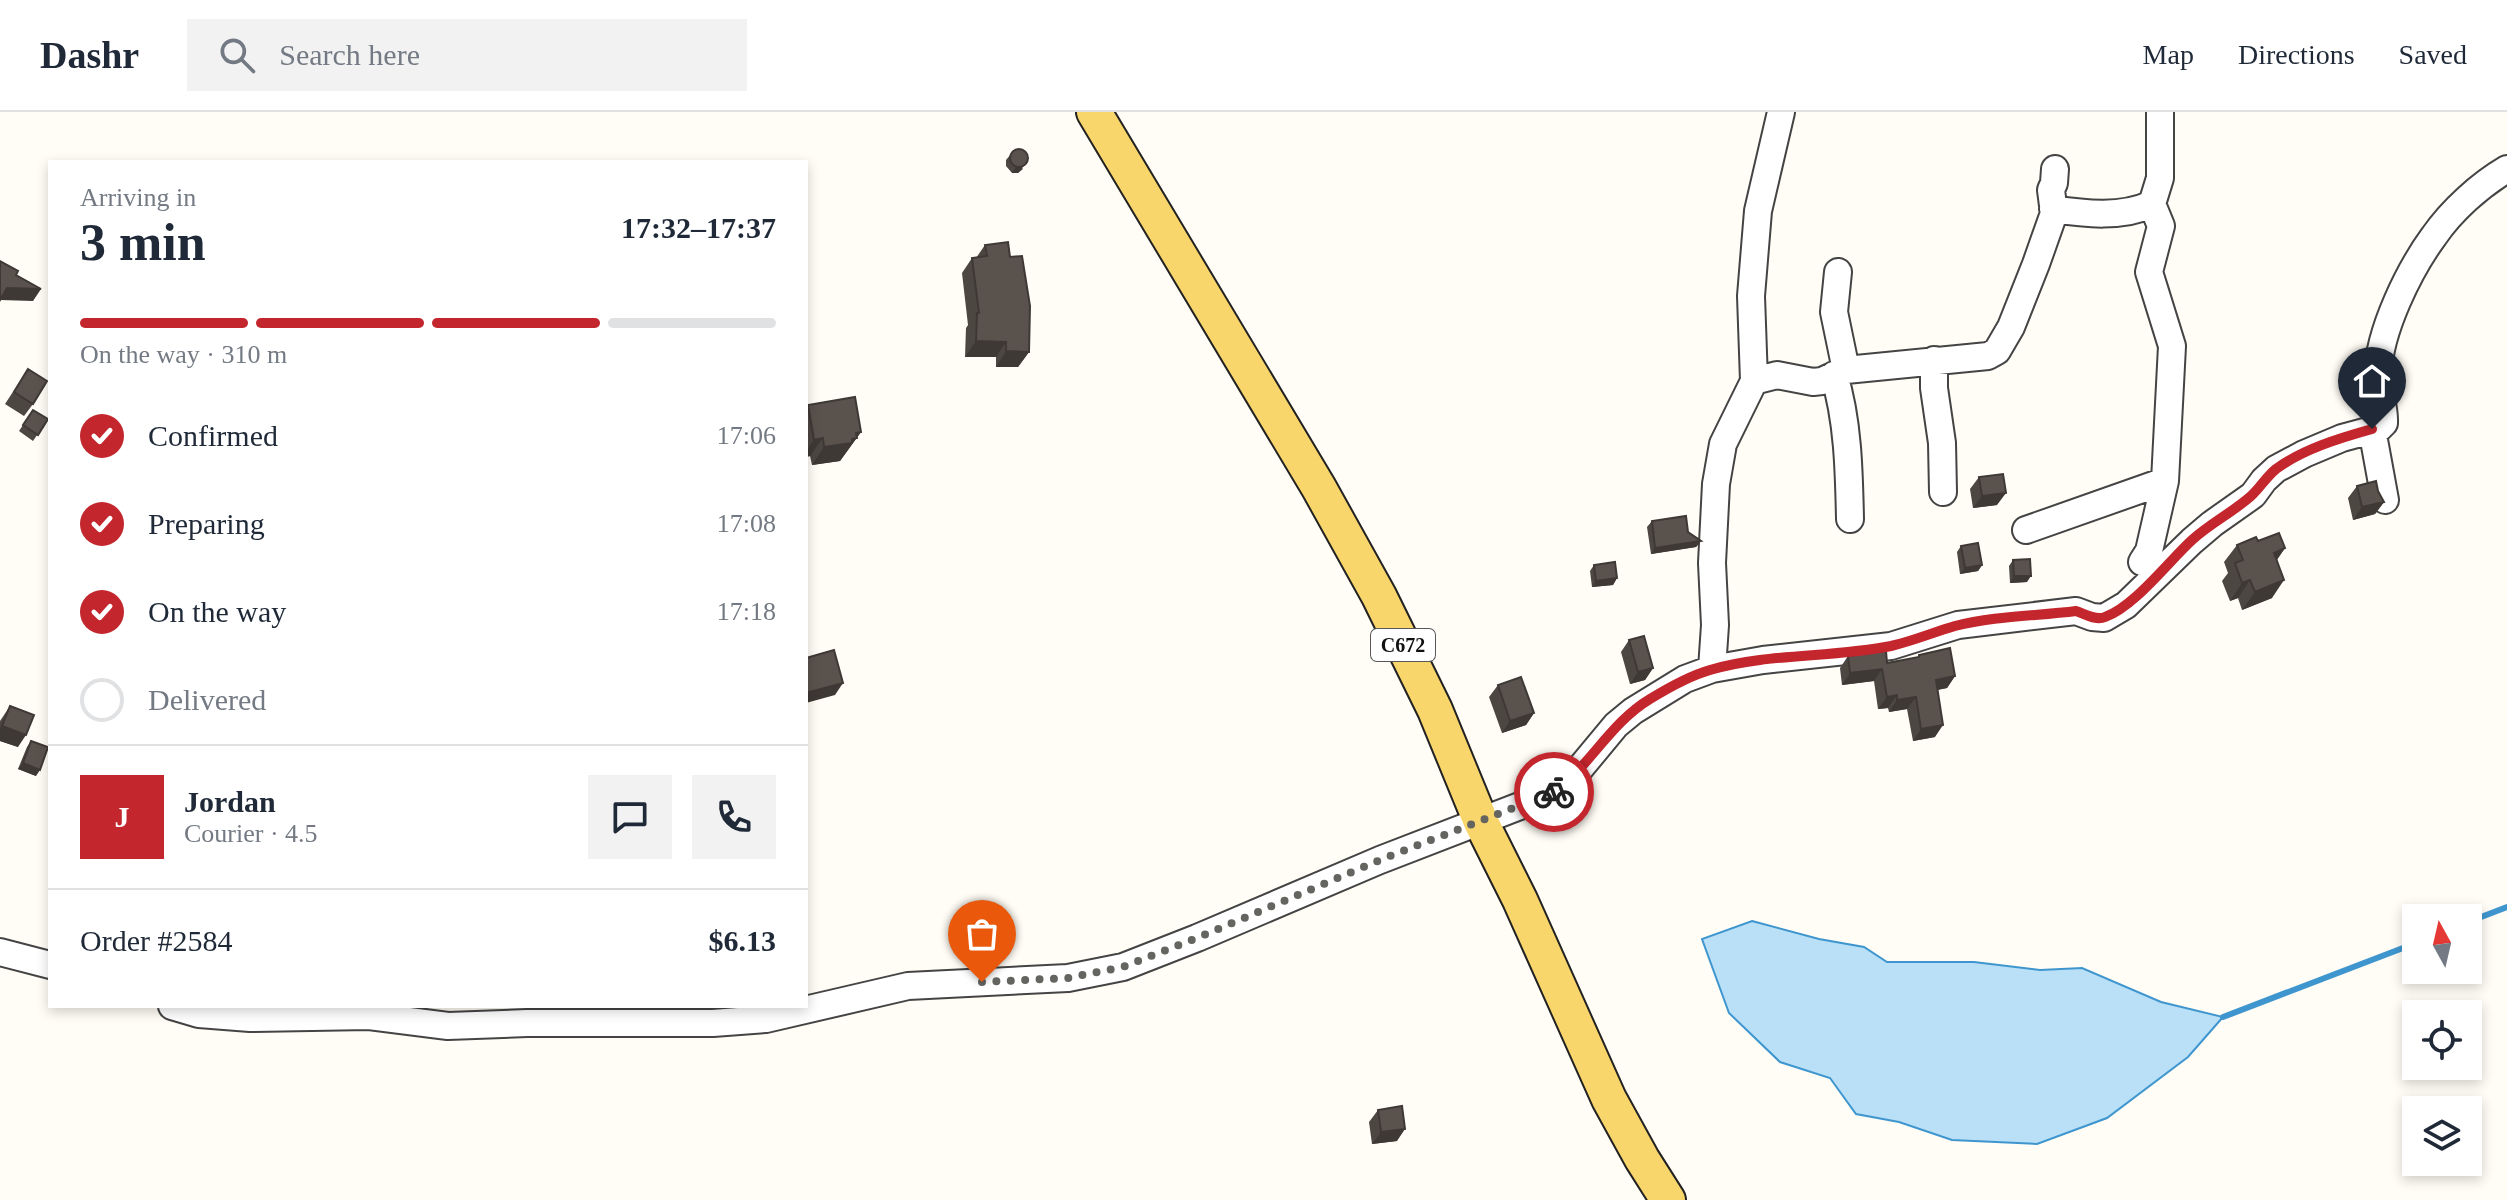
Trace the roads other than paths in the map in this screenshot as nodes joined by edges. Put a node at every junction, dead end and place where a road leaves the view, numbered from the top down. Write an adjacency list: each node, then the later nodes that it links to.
1 (1094, 112): 20 (main road, C672)
2 (1781, 112): 11 (street)
3 (2160, 112): 6 (street)
4 (2055, 169): 7 (street)
5 (2507, 169): 12 (street)
6 (2152, 204): 7 (street); 13 (street)
7 (2053, 209): 9 (street)
8 (1838, 272): 10 (street)
9 (1934, 360): 10 (street); 14 (street)
10 (1840, 372): 11 (street); 16 (street)
11 (1754, 381): 19 (street)
12 (2372, 429): 15 (street); 19 (street)
13 (2165, 481): 17 (street); 18 (street)
14 (1943, 492)
15 (2385, 500)
16 (1850, 519)
17 (2026, 530)
18 (2142, 562)
19 (1712, 669): 20 (street)
20 (1481, 822): 23 (street); 24 (main road, C672)
21 (0, 952): 22 (street)
22 (48, 964)
23 (179, 1008)
24 (1668, 1200)

